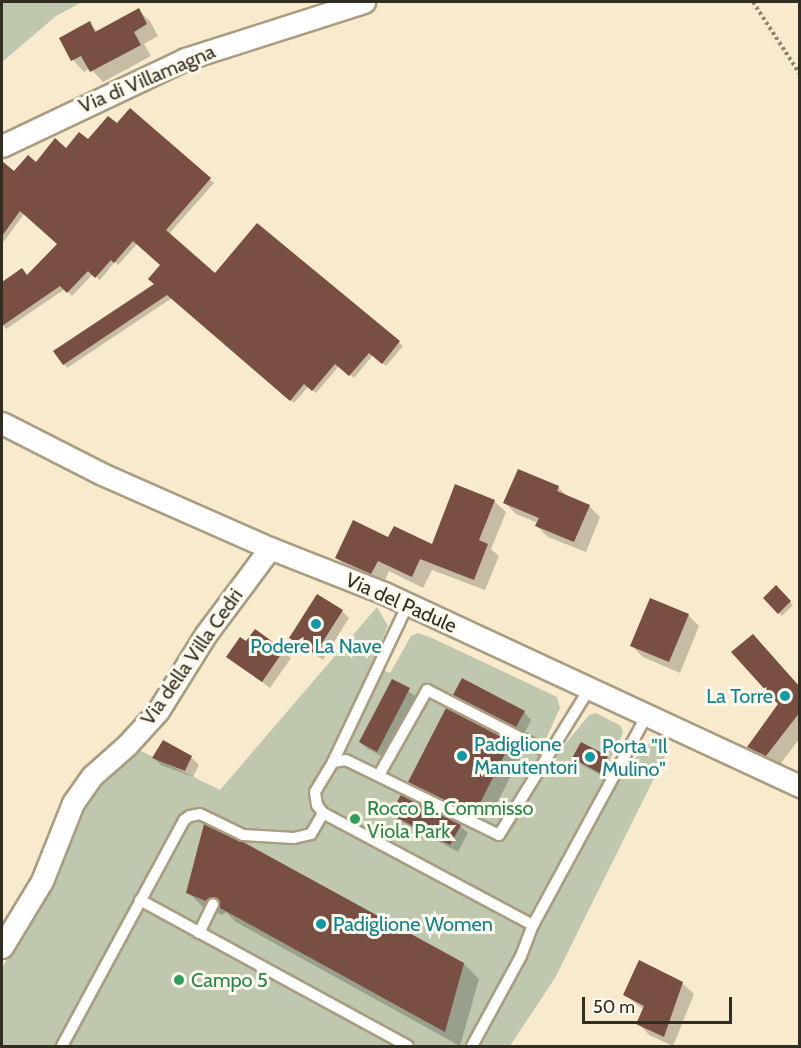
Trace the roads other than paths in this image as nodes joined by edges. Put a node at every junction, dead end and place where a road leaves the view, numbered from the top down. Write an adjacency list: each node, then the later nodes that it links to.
1 (364, 2): 2 (street, Via di Villamagna)
2 (2, 146)
3 (2, 423): 4 (street, Via del Padule)
4 (270, 548): 5 (street, Via del Padule); 17 (street, Via della Villa Cedri)
5 (408, 604): 6 (street, Via del Padule); 9 (lane)
6 (589, 689): 7 (street, Via del Padule); 8 (lane)
7 (647, 715): 11 (street, Via del Padule); 15 (lane)
8 (548, 752): 10 (lane); 10 (lane)
9 (333, 762): 10 (lane); 12 (lane)
10 (379, 775)
11 (800, 786)
12 (323, 813): 13 (lane); 15 (lane)
13 (140, 900): 16 (lane); 18 (lane)
14 (213, 904): 16 (lane)
15 (533, 925): 20 (lane)
16 (199, 933): 19 (lane)
17 (2, 947)
18 (62, 1047)
19 (408, 1047)
20 (472, 1047)

